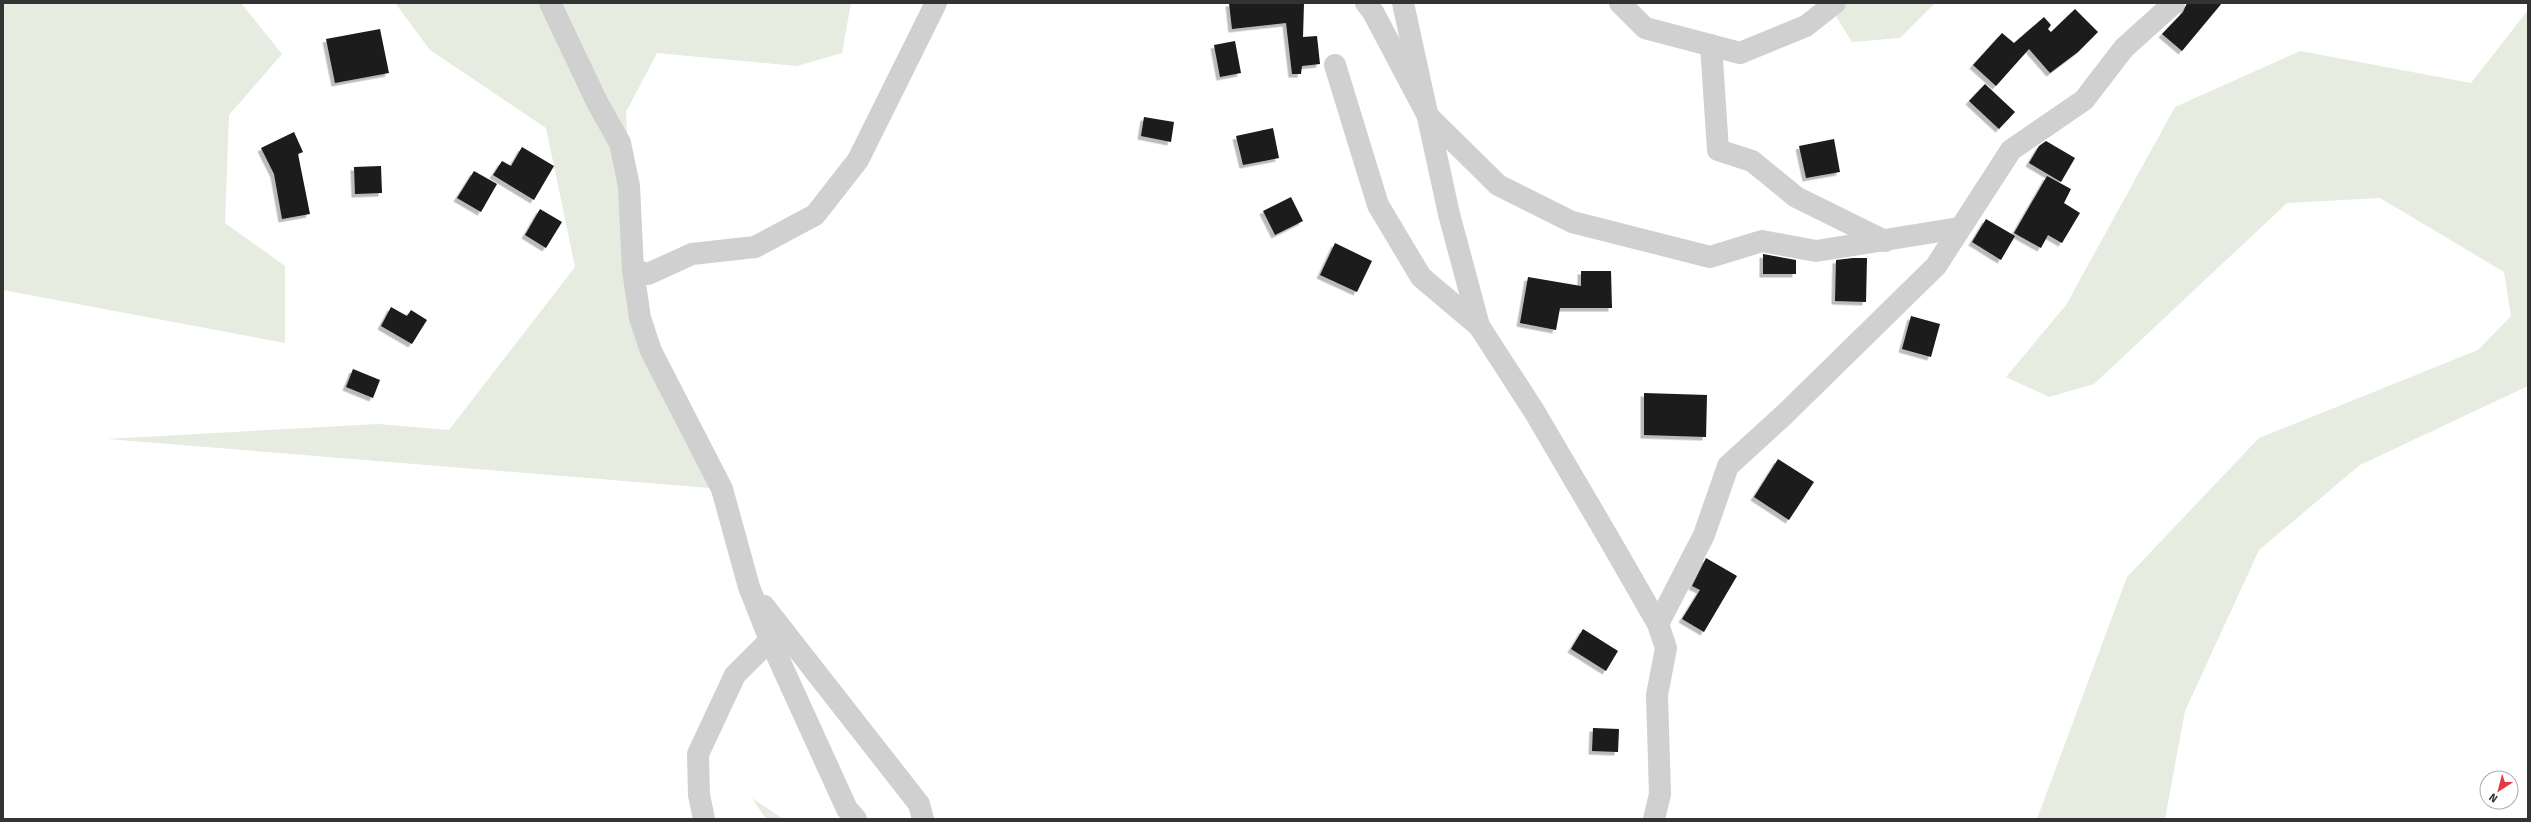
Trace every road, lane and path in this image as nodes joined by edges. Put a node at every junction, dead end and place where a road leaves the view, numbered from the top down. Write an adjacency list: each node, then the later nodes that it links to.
1 (550, 3): 13 (street)
2 (936, 3): 13 (street)
3 (1366, 3): 10 (street)
4 (1403, 3): 10 (street)
5 (1620, 3): 8 (street)
6 (1835, 3): 8 (street)
7 (2174, 3): 11 (street)
8 (1711, 45): 12 (street)
9 (1335, 65): 14 (street)
10 (1428, 116): 12 (street); 14 (street)
11 (1959, 228): 12 (street); 16 (street)
12 (1885, 240)
13 (633, 270): 15 (street)
14 (1479, 326): 16 (street)
15 (749, 587): 17 (street); 20 (street)
16 (1658, 624): 21 (street)
17 (770, 640): 18 (street); 19 (street)
18 (704, 819)
19 (856, 819)
20 (923, 819)
21 (1654, 819)

